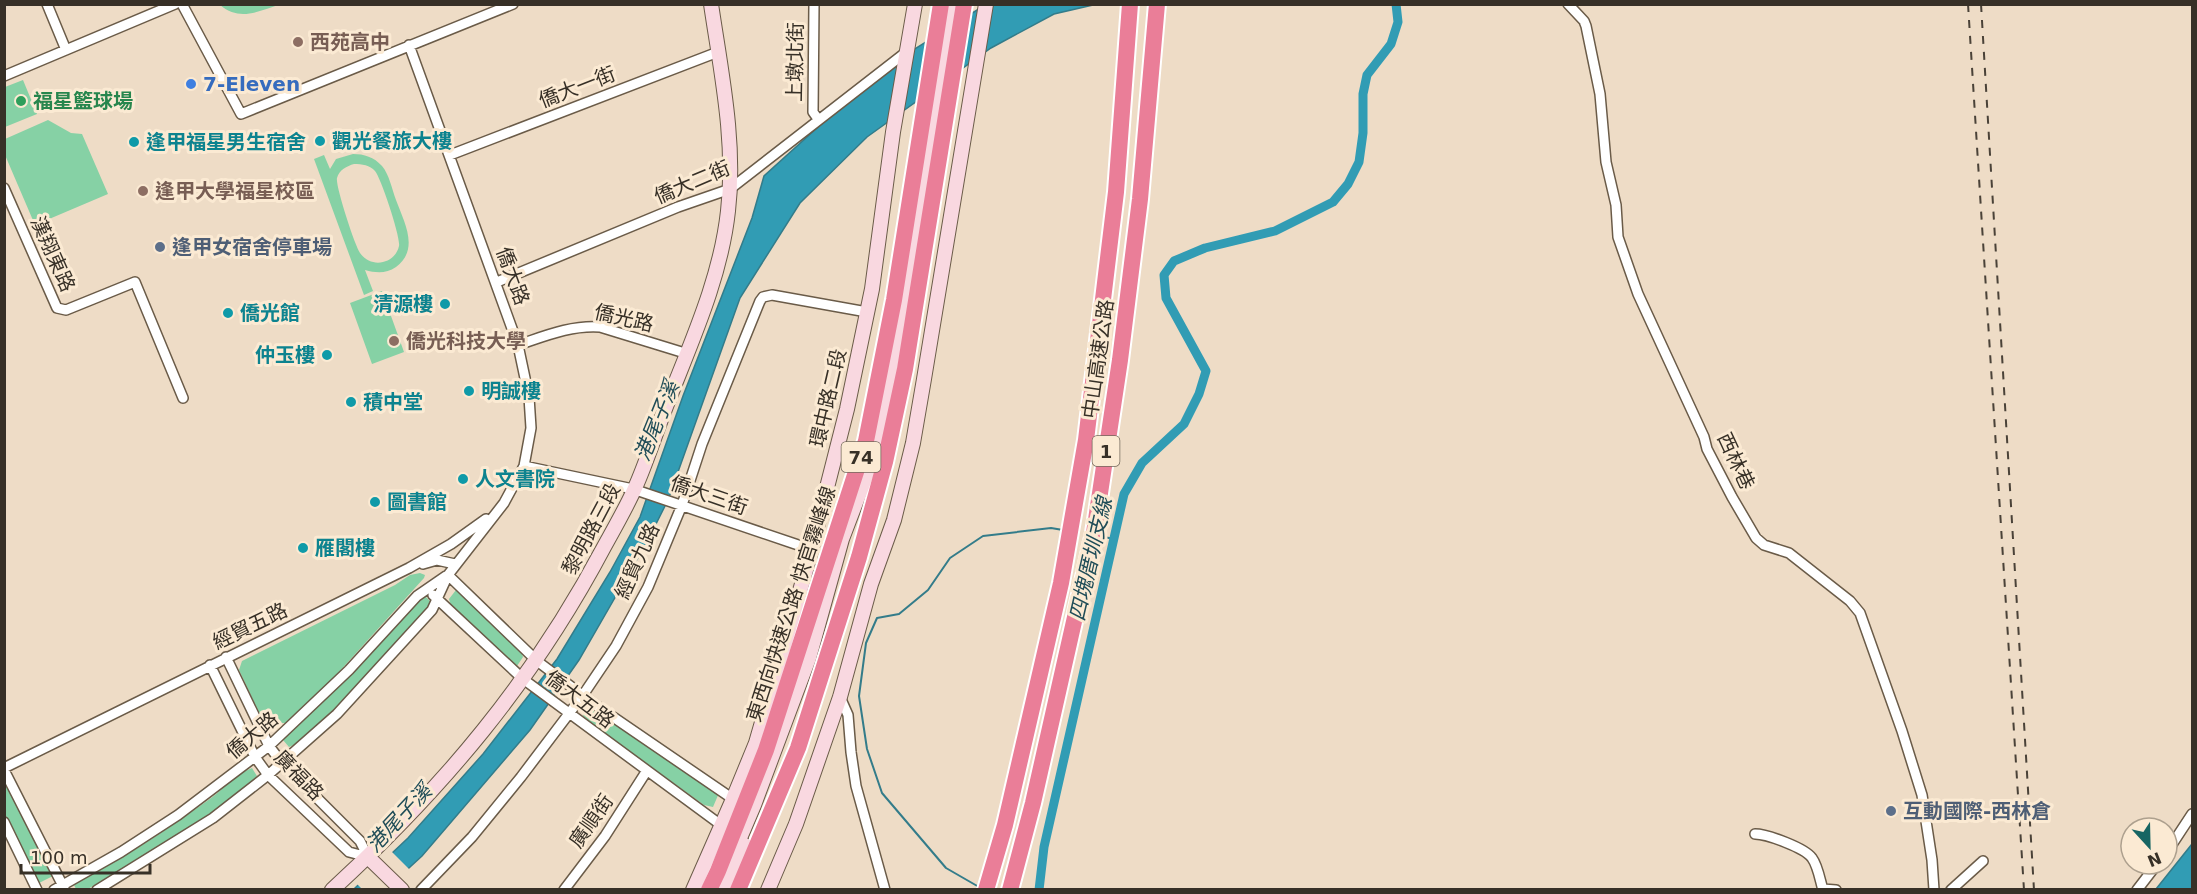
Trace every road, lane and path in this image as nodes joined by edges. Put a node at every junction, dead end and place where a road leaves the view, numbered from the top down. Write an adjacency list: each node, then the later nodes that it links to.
1 (47, 4): 18 (street)
2 (175, 4): 18 (street)
3 (182, 4): 17 (street)
4 (513, 4): 17 (street)
5 (711, 4): 19 (street, 黎明路三段)
6 (814, 4): 22 (street, 上墩北街)
7 (915, 4): 20 (street, 環中路二段)
8 (941, 4): 72 (highway, 東西向快速公路 快官霧峰線 / 74)
9 (950, 4): 16 (street)
10 (956, 4): 16 (street)
11 (964, 4): 75 (highway, 74)
12 (986, 4): 46 (street)
13 (1568, 4): 81 (street, 西林巷)
14 (1157, 5): 79 (highway, 中山高速公路 / 1)
15 (1130, 8): 78 (highway, 中山高速公路 / 1)
16 (949, 27): 73 (street); 74 (street)
17 (409, 45): 23 (street, 僑大路)
18 (66, 50): 21 (street)
19 (718, 52): 23 (street, 僑大一街); 25 (street, 黎明路三段)
20 (905, 53): 22 (street, 僑大二街); 27 (street, 環中路二段)
21 (4, 76)
22 (818, 119): 25 (street, 僑大二街)
23 (450, 155): 26 (street, 僑大路)
24 (4, 188): 30 (street, 漢翔東路)
25 (730, 189): 26 (street, 僑大二街); 29 (street, 黎明路三段)
26 (497, 282): 28 (street, 僑大路)
27 (867, 312): 34 (street, 經貿九路); 35 (street, 環中路二段)
28 (518, 345): 29 (street, 僑光路); 31 (street, 僑大路)
29 (688, 354): 32 (street, 黎明路三段)
30 (183, 398)
31 (524, 466): 32 (street, 僑大三街); 33 (street, 僑大路)
32 (635, 490): 34 (street, 僑大三街); 42 (street, 黎明路三段)
33 (504, 503): 36 (street, 僑大路); 37 (street, 經貿五路)
34 (678, 503): 35 (street, 僑大三街); 45 (street, 經貿九路)
35 (810, 549): 54 (street, 環中路二段)
36 (455, 564): 37 (street); 38 (street, 僑大路)
37 (409, 568): 41 (street, 經貿五路)
38 (448, 575): 39 (street, 僑大路); 40 (street, 僑大路); 42 (street, 僑大五路)
39 (427, 589): 40 (street, 僑大五路); 48 (street, 僑大路)
40 (437, 598): 44 (street, 僑大五路); 50 (street, 僑大路)
41 (226, 657): 43 (street, 經貿五路); 48 (street, 廣福路)
42 (537, 661): 44 (street, 黎明路三段); 45 (street, 僑大五路)
43 (210, 665): 49 (street, 廣福路); 51 (street, 經貿五路)
44 (524, 679): 47 (street, 僑大五路); 60 (street, 黎明路三段)
45 (583, 695): 47 (street, 經貿九路); 54 (street, 僑大五路)
46 (840, 697): 76 (street); 77 (street)
47 (568, 714): 52 (street, 僑大五路); 69 (street, 經貿九路)
48 (268, 746): 49 (street, 僑大路); 50 (street, 廣福路)
49 (255, 757): 53 (street, 廣福路); 63 (street, 僑大路)
50 (282, 763): 53 (street, 僑大路); 60 (street, 廣福路)
51 (4, 769): 63 (street)
52 (646, 772): 57 (street, 僑大五路); 70 (street, 廣順街)
53 (268, 775): 60 (street, 廣福路); 66 (street, 僑大路)
54 (733, 800): 57 (street, 環中路二段)
55 (2193, 814): 59 (street)
56 (4, 822): 65 (street)
57 (721, 825): 71 (street, 環中路二段)
58 (1755, 834): 64 (street)
59 (2179, 834)
60 (368, 857): 67 (street, 黎明路三段); 68 (street)
61 (1983, 861): 82 (street)
62 (2148, 876): 83 (street)
63 (60, 888)
64 (1823, 889): 80 (street)
65 (37, 890)
66 (97, 890)
67 (332, 890)
68 (402, 890)
69 (421, 890)
70 (564, 890)
71 (693, 890)
72 (709, 890)
73 (718, 890)
74 (724, 890)
75 (738, 890)
76 (768, 890)
77 (885, 890)
78 (986, 890)
79 (1010, 890)
80 (1836, 890)
81 (1934, 890)
82 (1951, 890)
83 (2137, 890)

